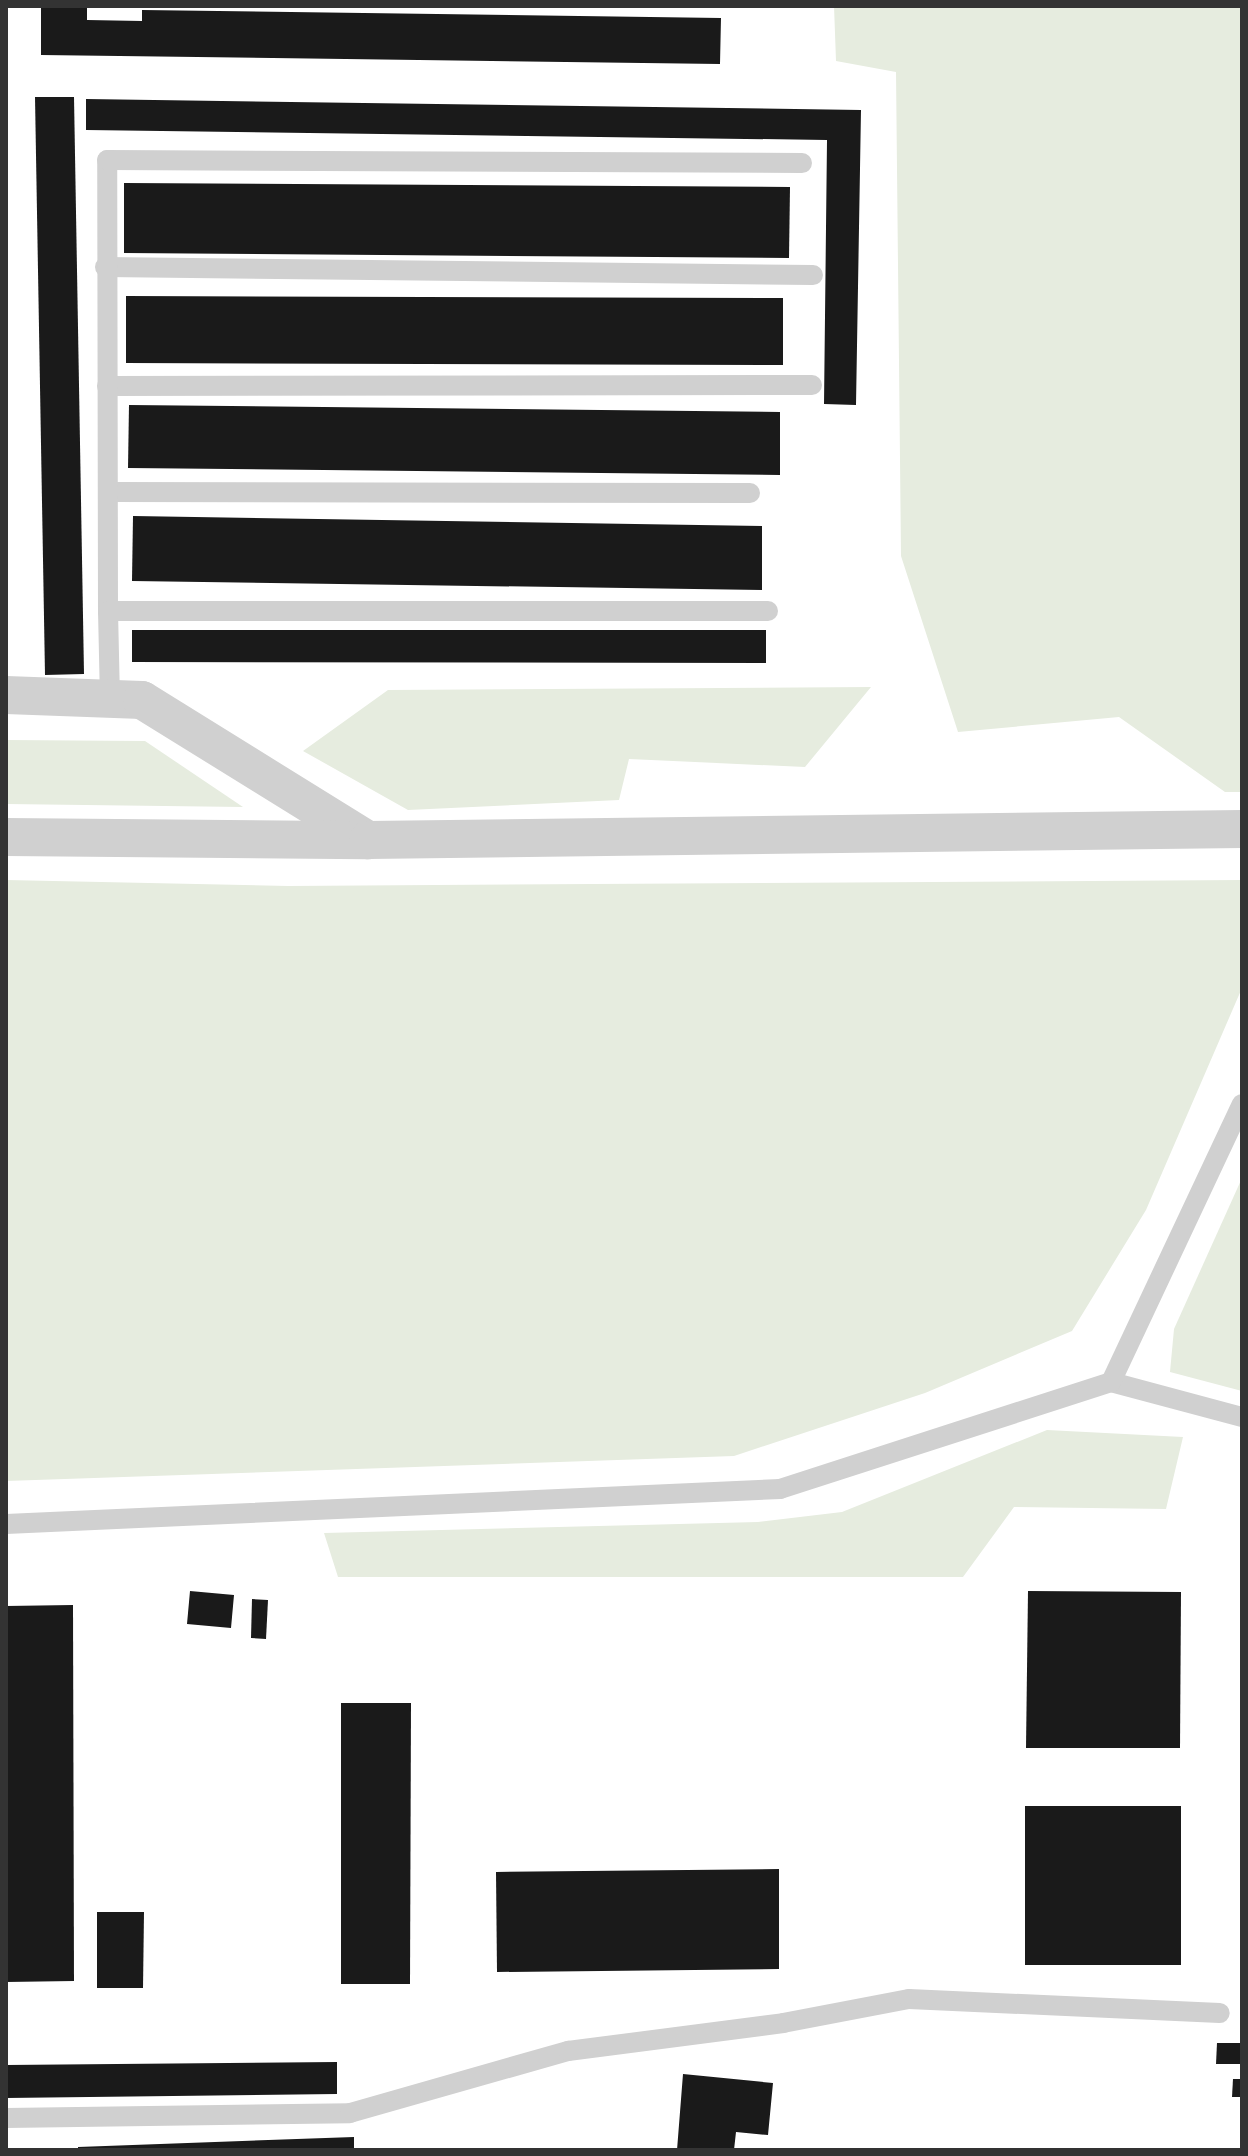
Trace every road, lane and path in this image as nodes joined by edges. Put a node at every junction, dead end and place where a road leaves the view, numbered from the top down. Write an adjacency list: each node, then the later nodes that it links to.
1 (802, 163): 2 (lane)
2 (105, 267): 3 (lane); 5 (lane)
3 (813, 275)
4 (812, 385): 5 (lane)
5 (107, 386): 6 (lane)
6 (109, 492): 7 (lane); 8 (lane)
7 (750, 493)
8 (108, 611): 9 (lane); 11 (lane)
9 (768, 611)
10 (6, 695): 11 (street)
11 (110, 699): 14 (street)
12 (1242, 829): 14 (street)
13 (6, 837): 14 (street)
14 (368, 840)
15 (1242, 1104): 16 (lane)
16 (1111, 1382): 17 (lane); 18 (lane)
17 (1242, 1417)
18 (6, 1524)
19 (1220, 2013): 20 (lane)
20 (6, 2118)

